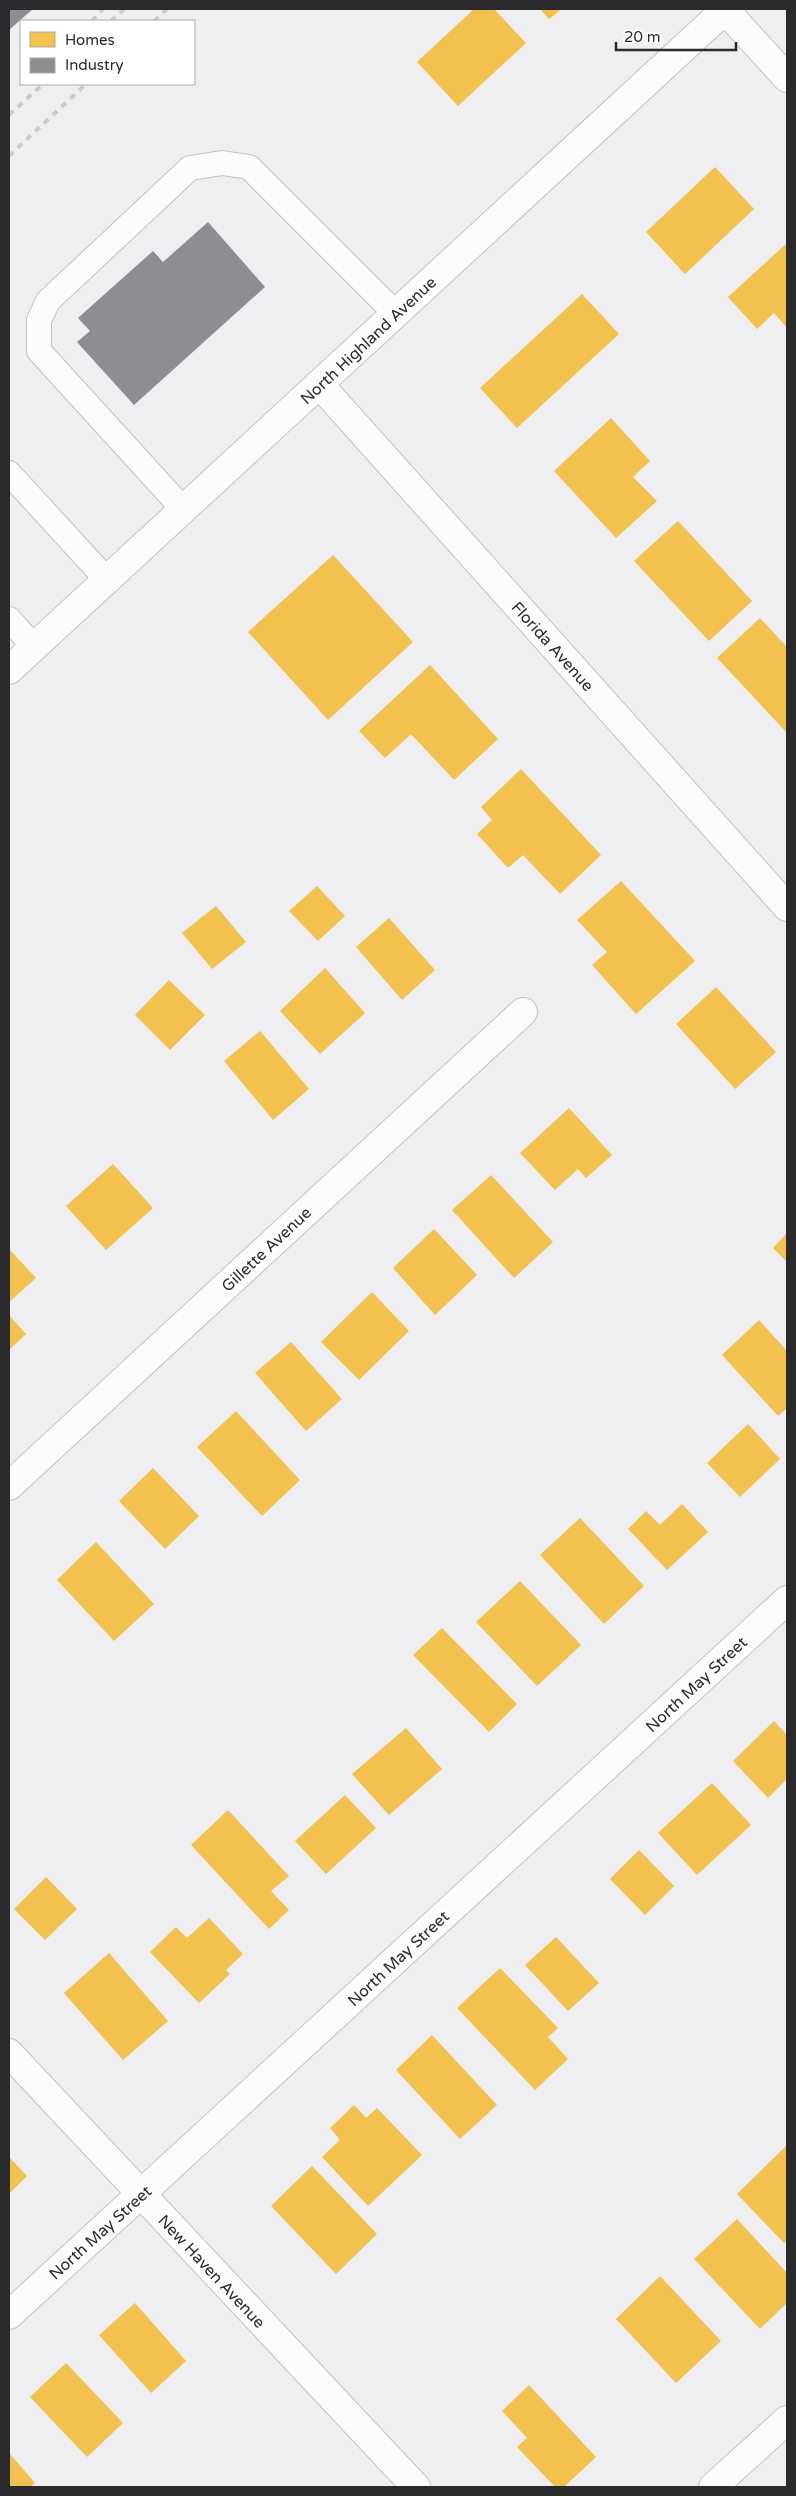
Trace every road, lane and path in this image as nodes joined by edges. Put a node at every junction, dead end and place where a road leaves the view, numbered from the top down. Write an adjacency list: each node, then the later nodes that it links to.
1 (726, 9): 2 (street); 3 (street, North Highland Avenue)
2 (787, 78)
3 (396, 314): 4 (street, North Highland Avenue); 6 (lane)
4 (319, 384): 6 (street, North Highland Avenue); 11 (street, Florida Avenue)
5 (9, 473): 7 (lane)
6 (184, 510): 7 (street, North Highland Avenue)
7 (107, 580): 9 (street, North Highland Avenue)
8 (9, 619): 9 (lane)
9 (34, 647): 10 (street, North Highland Avenue)
10 (9, 670)
11 (787, 907)
12 (523, 1012): 13 (street, Gillette Avenue)
13 (9, 1486)
14 (787, 1600): 16 (street, North May Street)
15 (9, 2053): 16 (street, New Haven Avenue)
16 (141, 2196): 17 (street, North May Street); 19 (street, New Haven Avenue)
17 (9, 2315)
18 (787, 2420): 20 (street)
19 (416, 2487)
20 (713, 2487)

